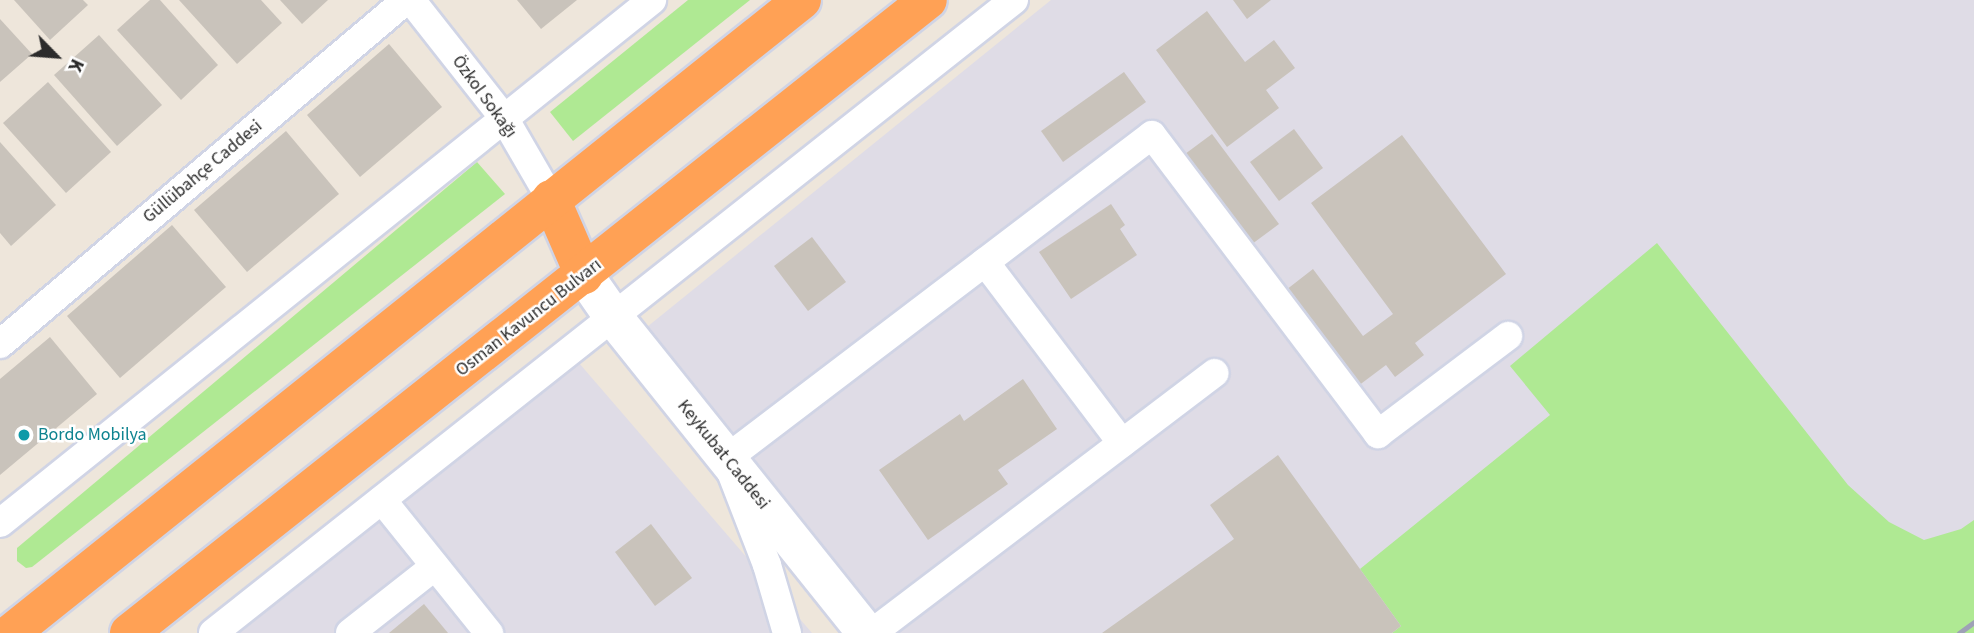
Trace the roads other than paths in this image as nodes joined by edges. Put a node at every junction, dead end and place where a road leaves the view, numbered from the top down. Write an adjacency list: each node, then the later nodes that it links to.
1 (409, 0): 6 (street, Özkol Sokağı); 12 (street, Güllübahçe Caddesi)
2 (652, 0): 6 (street)
3 (802, 0): 7 (highway)
4 (928, 0): 9 (highway, Osman Kavuncu Bulvarı)
5 (1014, 0): 10 (street)
6 (504, 118): 7 (street, Özkol Sokağı); 17 (street)
7 (551, 199): 9 (highway); 19 (highway)
8 (985, 262): 11 (street); 14 (street); 15 (street)
9 (584, 275): 10 (street, Keykubat Caddesi); 20 (highway, Osman Kavuncu Bulvarı)
10 (614, 318): 15 (street, Keykubat Caddesi); 16 (street)
11 (1508, 336)
12 (0, 344)
13 (1214, 373): 14 (street)
14 (1122, 443): 26 (street)
15 (726, 459): 24 (street); 25 (street, Keykubat Caddesi)
16 (382, 500): 18 (street); 21 (street)
17 (0, 523)
18 (435, 566): 22 (street); 23 (street)
19 (11, 633)
20 (129, 633)
21 (213, 633)
22 (350, 633)
23 (489, 633)
24 (787, 633)
25 (866, 633)
26 (872, 633)

